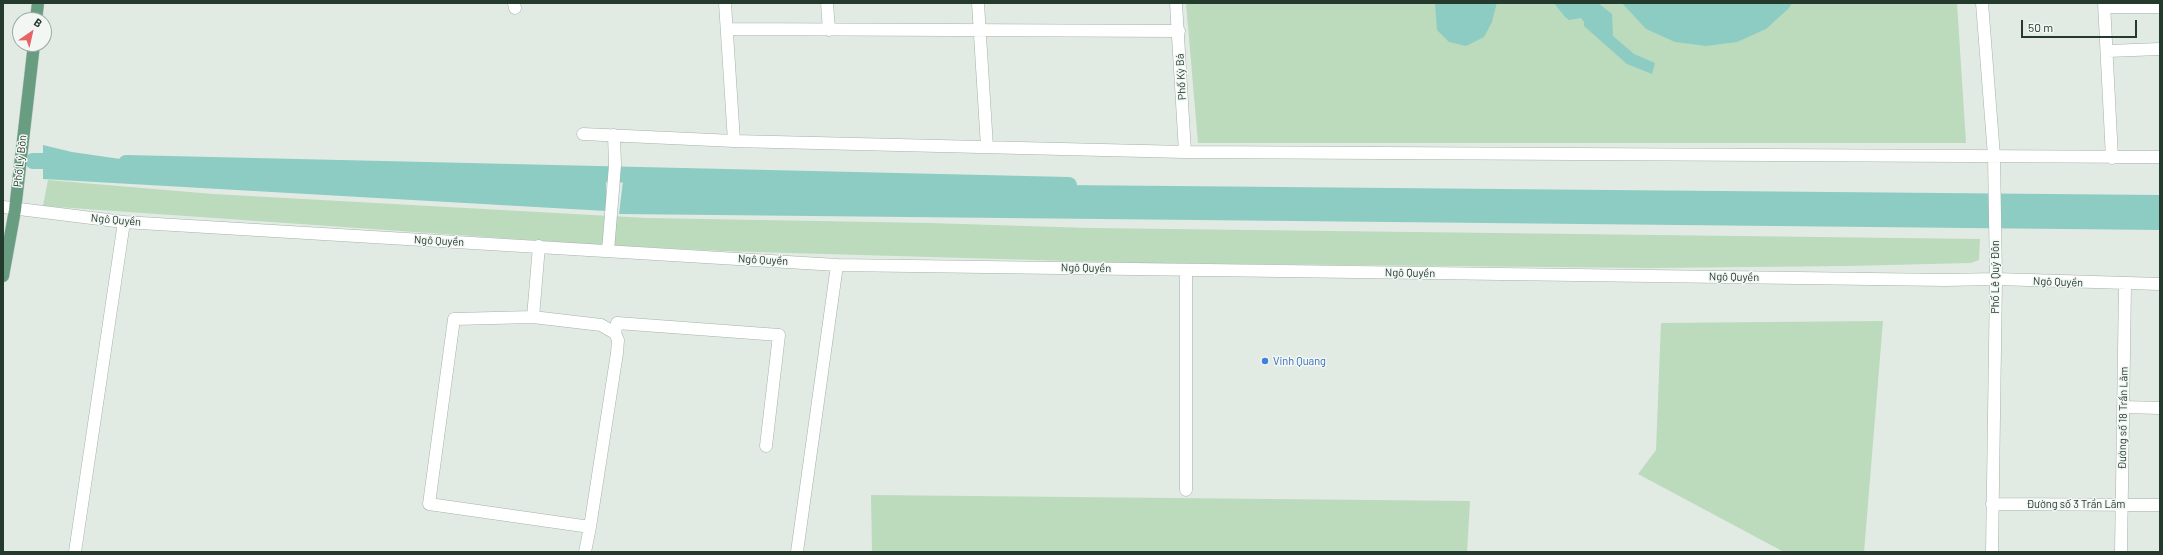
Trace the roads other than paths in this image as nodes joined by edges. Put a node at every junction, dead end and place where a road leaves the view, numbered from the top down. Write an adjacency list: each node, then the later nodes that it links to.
1 (725, 3): 8 (street)
2 (827, 3): 9 (street)
3 (978, 3): 10 (street)
4 (1176, 3): 11 (street, Phố Kỳ Bá)
5 (1982, 3): 20 (street, Phố Lê Quý Đôn)
6 (2105, 5): 7 (street); 14 (street)
7 (2160, 7)
8 (727, 30): 9 (street); 17 (street)
9 (829, 30): 10 (street)
10 (981, 31): 11 (street); 18 (street)
11 (1179, 31): 19 (street, Phố Kỳ Bá)
12 (2160, 49): 14 (street)
13 (33, 52): 23 (main road, Phố Lý Bôn)
14 (2108, 52): 22 (street)
15 (583, 134): 16 (street)
16 (614, 135): 17 (street); 26 (street)
17 (734, 141): 18 (street)
18 (987, 147): 19 (street)
19 (1185, 152): 20 (street)
20 (1994, 156): 22 (street); 30 (street, Phố Lê Quý Đôn)
21 (2160, 157): 22 (street)
22 (2112, 158)
23 (9, 209): 24 (street, Ngô Quyền); 29 (main road, Phố Lý Bôn)
24 (124, 222): 25 (street, Ngô Quyền); 43 (street)
25 (539, 246): 26 (street, Ngô Quyền); 33 (street)
26 (608, 251): 27 (street, Ngô Quyền)
27 (837, 264): 28 (street, Ngô Quyền); 45 (street)
28 (1186, 270): 30 (street, Ngô Quyền); 38 (street)
29 (3, 276)
30 (1996, 279): 31 (street, Ngô Quyền); 39 (street, Phố Lê Quý Đôn)
31 (2125, 284): 32 (street, Ngô Quyền); 35 (street, Đường số 18 Trần Lãm)
32 (2160, 284)
33 (533, 317): 34 (street); 42 (street)
34 (615, 333): 37 (street); 42 (street)
35 (2123, 407): 36 (street); 40 (street, Đường số 18 Trần Lãm)
36 (2160, 408)
37 (766, 446)
38 (1186, 490)
39 (1992, 504): 40 (street, Đường số 3 Trần Lãm); 46 (street, Phố Lê Quý Đôn)
40 (2122, 505): 41 (street, Đường số 3 Trần Lãm); 47 (street, Đường số 18 Trần Lãm)
41 (2160, 505)
42 (590, 527): 44 (street)
43 (75, 552)
44 (585, 552)
45 (796, 552)
46 (1992, 552)
47 (2121, 552)

